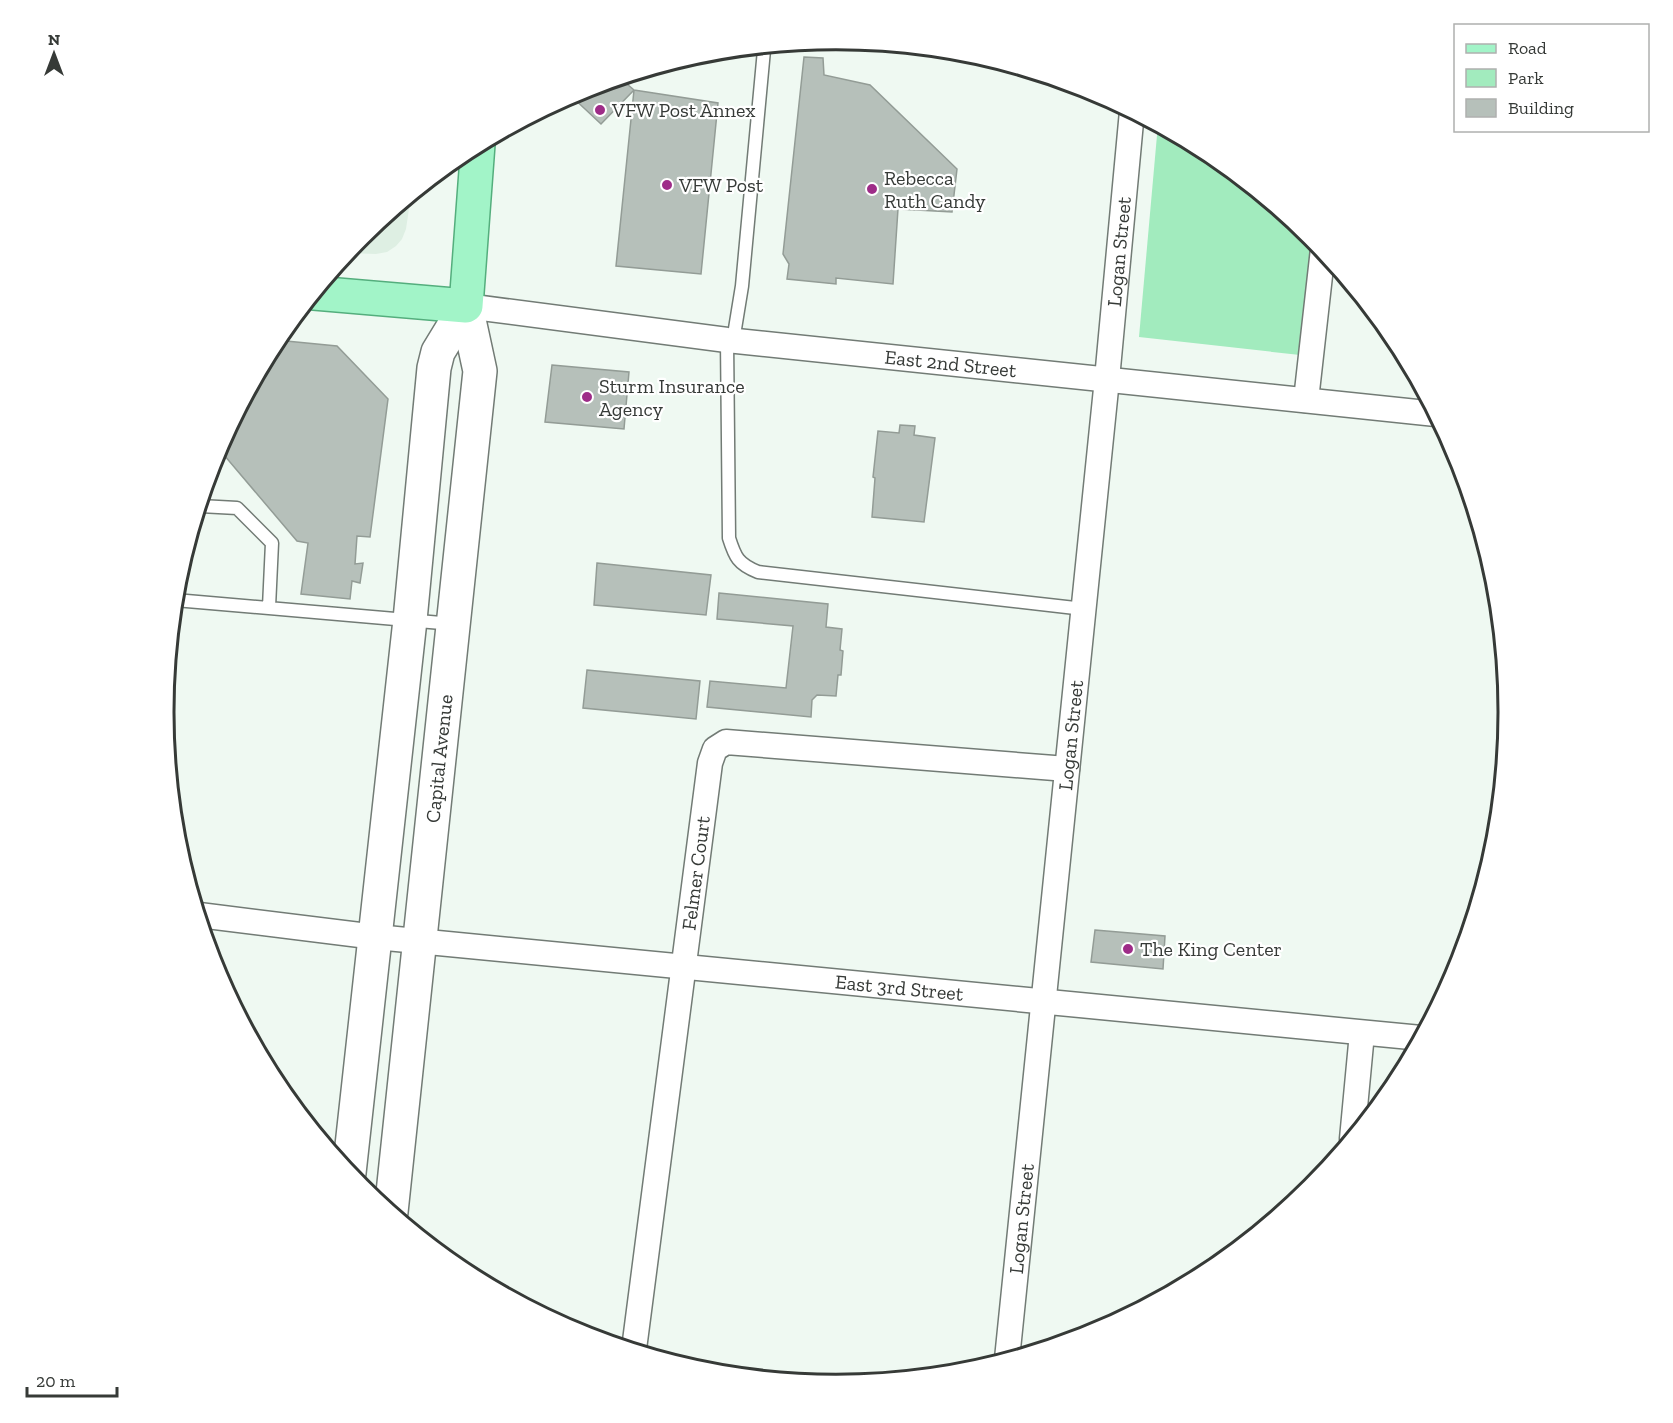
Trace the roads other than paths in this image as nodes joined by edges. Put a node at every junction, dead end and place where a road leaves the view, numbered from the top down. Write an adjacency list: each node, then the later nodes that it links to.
1 (764, 54): 7 (lane)
2 (1131, 119): 8 (street, Logan Street)
3 (477, 156): 6 (main road, Capital Avenue)
4 (1322, 261): 9 (street)
5 (323, 294): 6 (main road)
6 (466, 306): 7 (street, East 2nd Street); 15 (main road, Capital Avenue); 16 (main road, Capital Avenue)
7 (730, 340): 8 (street, East 2nd Street); 14 (lane)
8 (1107, 379): 9 (street, East 2nd Street); 14 (street, Logan Street)
9 (1306, 400): 10 (street, East 2nd Street)
10 (1427, 413)
11 (208, 506): 13 (lane)
12 (184, 601): 13 (lane)
13 (269, 607): 15 (lane)
14 (1084, 609): 17 (street, Logan Street)
15 (410, 620): 16 (lane); 19 (main road, Capital Avenue)
16 (454, 624): 20 (main road, Capital Avenue)
17 (1067, 769): 21 (street, Felmer Court); 22 (street, Logan Street)
18 (207, 916): 19 (street, East 3rd Street)
19 (376, 937): 20 (street, East 3rd Street); 26 (main road, Capital Avenue)
20 (421, 941): 21 (street, East 3rd Street); 27 (main road, Capital Avenue)
21 (684, 966): 22 (street, East 3rd Street); 28 (street, Felmer Court)
22 (1044, 1002): 23 (street, East 3rd Street); 29 (street, Logan Street)
23 (1362, 1033): 24 (street, East 3rd Street); 25 (street)
24 (1412, 1037)
25 (1353, 1125)
26 (351, 1162)
27 (392, 1202)
28 (635, 1341)
29 (1008, 1351)

